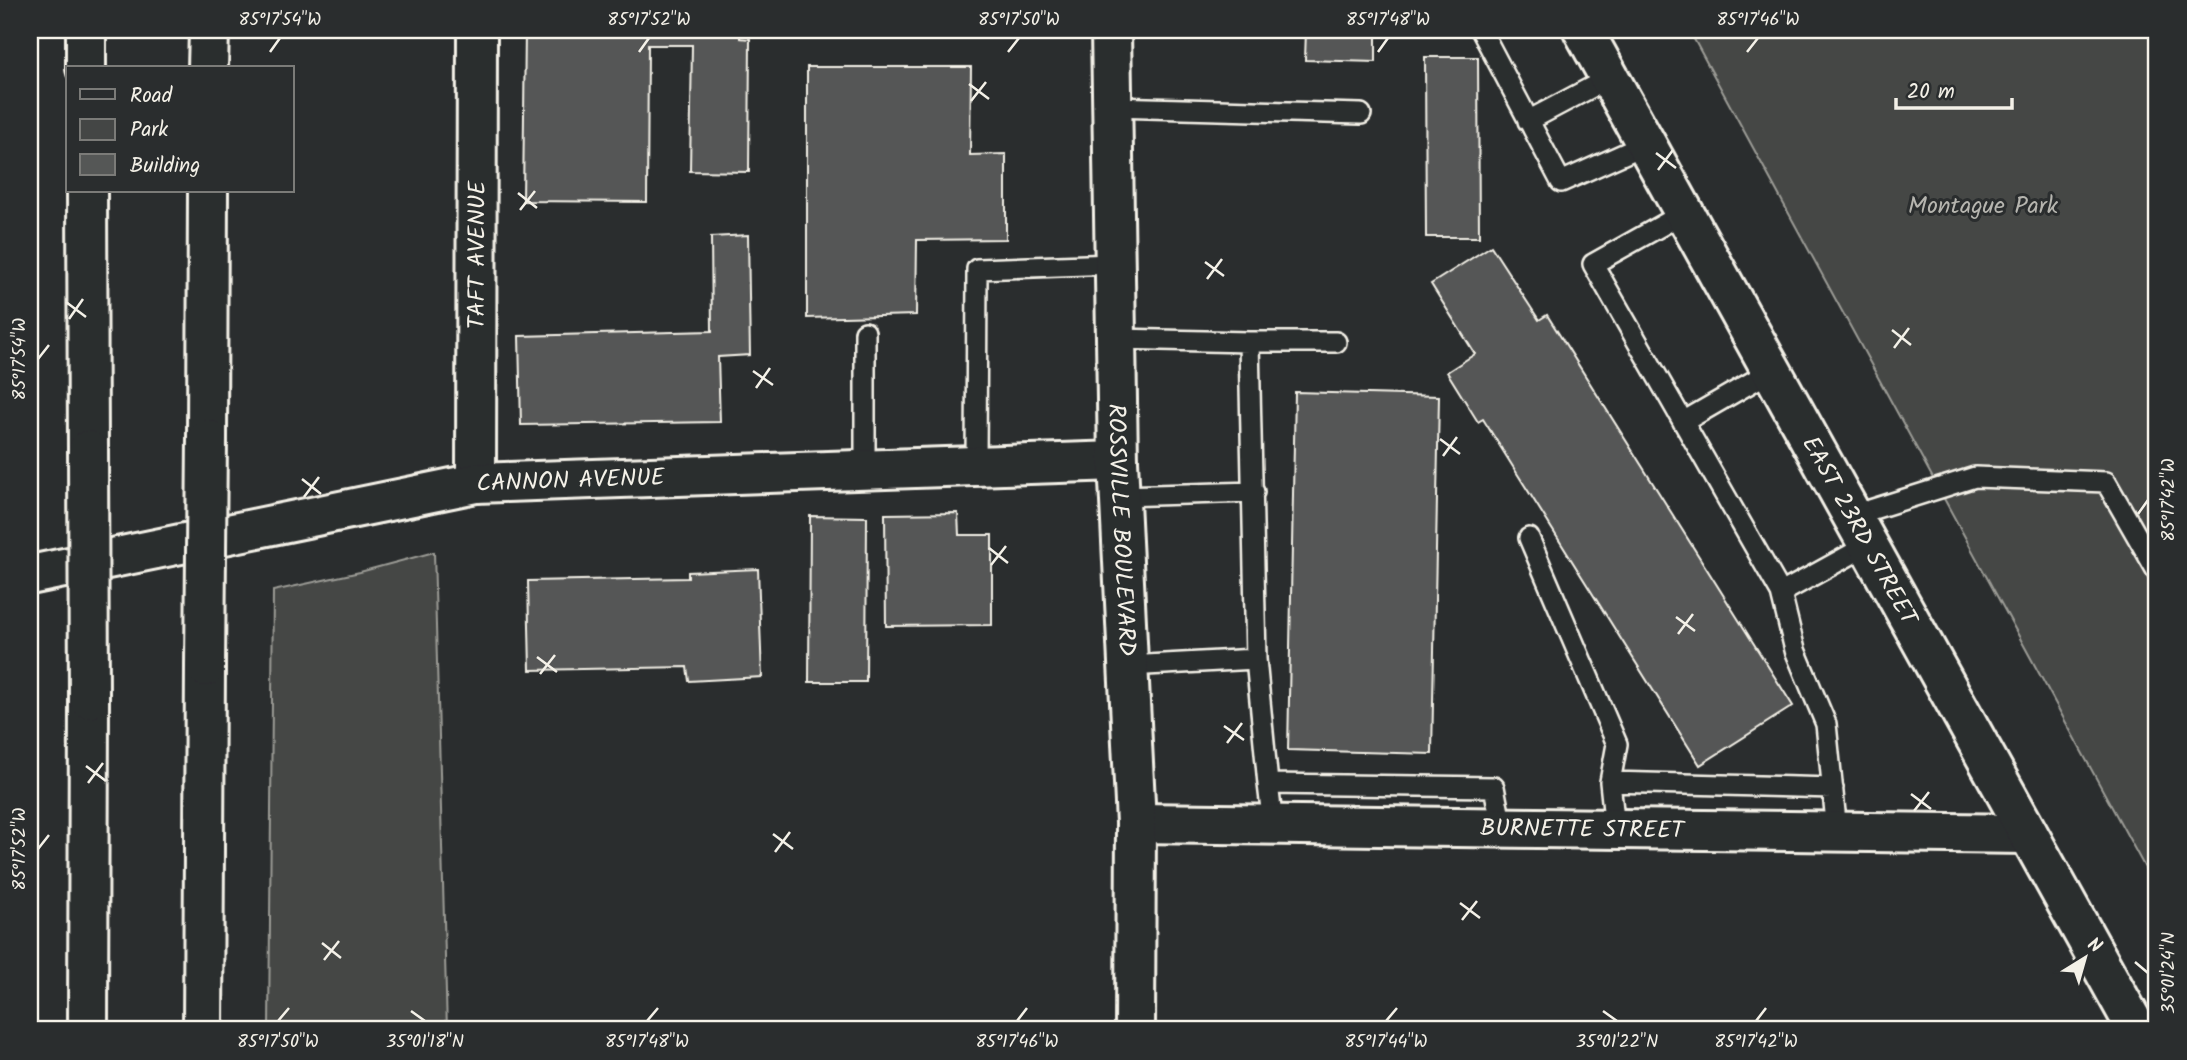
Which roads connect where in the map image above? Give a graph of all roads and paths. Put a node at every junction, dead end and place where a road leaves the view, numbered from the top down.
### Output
1 (86, 30) edge
2 (209, 30) edge
3 (477, 30) edge
4 (1111, 30) edge
5 (1481, 30) edge
6 (1583, 30) edge
7 (86, 66) edge
8 (208, 66) edge
9 (1609, 78) junction
10 (1112, 107) junction
11 (1362, 114) dead end
12 (1528, 121) junction
13 (1646, 144) junction
14 (87, 192) edge
15 (208, 192) edge
16 (1684, 213) junction
17 (1114, 264) junction
18 (865, 332) dead end
19 (1116, 339) junction
20 (1249, 342) junction
21 (1336, 342) dead end
22 (1771, 370) junction
23 (1683, 422) junction
24 (976, 466) junction
25 (865, 470) junction
26 (1119, 479) junction
27 (476, 482) junction
28 (1254, 492) junction
29 (1859, 531) junction
30 (1529, 538) dead end
31 (2157, 571) edge
32 (30, 575) edge
33 (1781, 593) junction
34 (1256, 659) junction
35 (1128, 666) junction
36 (1609, 782) junction
37 (1268, 784) junction
38 (1833, 788) junction
39 (1136, 823) junction
40 (1273, 825) junction
41 (1502, 828) junction
42 (1615, 829) junction
43 (1837, 832) junction
44 (2028, 834) junction
45 (88, 1030) edge
46 (203, 1030) edge
47 (1135, 1030) edge
48 (2137, 1030) edge

1 - 7 main road
2 - 8 main road
3 - 27 main road, TAFT AVENUE
4 - 10 main road, ROSSVILLE BOULEVARD
5 - 12 lane
6 - 9 main road, EAST 23RD STREET
9 - 12 lane
9 - 13 main road, EAST 23RD STREET
10 - 11 lane
10 - 17 main road, ROSSVILLE BOULEVARD
12 - 13 lane
13 - 16 main road, EAST 23RD STREET
14 - 45 main road, bridge
15 - 46 main road, bridge
16 - 22 main road, EAST 23RD STREET
16 - 23 lane
17 - 19 main road, ROSSVILLE BOULEVARD
17 - 24 lane
18 - 25 lane
19 - 20 lane
19 - 26 main road, ROSSVILLE BOULEVARD
20 - 21 lane
20 - 28 lane
22 - 23 lane
22 - 29 main road, EAST 23RD STREET
23 - 33 lane
24 - 25 main road, CANNON AVENUE
24 - 26 main road, CANNON AVENUE
25 - 27 main road, CANNON AVENUE
26 - 28 lane
26 - 35 main road, ROSSVILLE BOULEVARD
27 - 32 main road, CANNON AVENUE
28 - 34 lane
29 - 31 lane
29 - 33 lane
29 - 44 main road, EAST 23RD STREET
30 - 36 lane
33 - 38 lane
34 - 35 lane
34 - 37 lane
35 - 39 main road, ROSSVILLE BOULEVARD
36 - 38 lane
36 - 42 lane
37 - 40 lane
37 - 41 lane
38 - 43 lane
39 - 40 main road, BURNETTE STREET
39 - 47 main road, ROSSVILLE BOULEVARD
40 - 41 main road, BURNETTE STREET
41 - 42 main road, BURNETTE STREET
42 - 43 main road, BURNETTE STREET
43 - 44 main road, BURNETTE STREET
44 - 48 main road, EAST 23RD STREET

